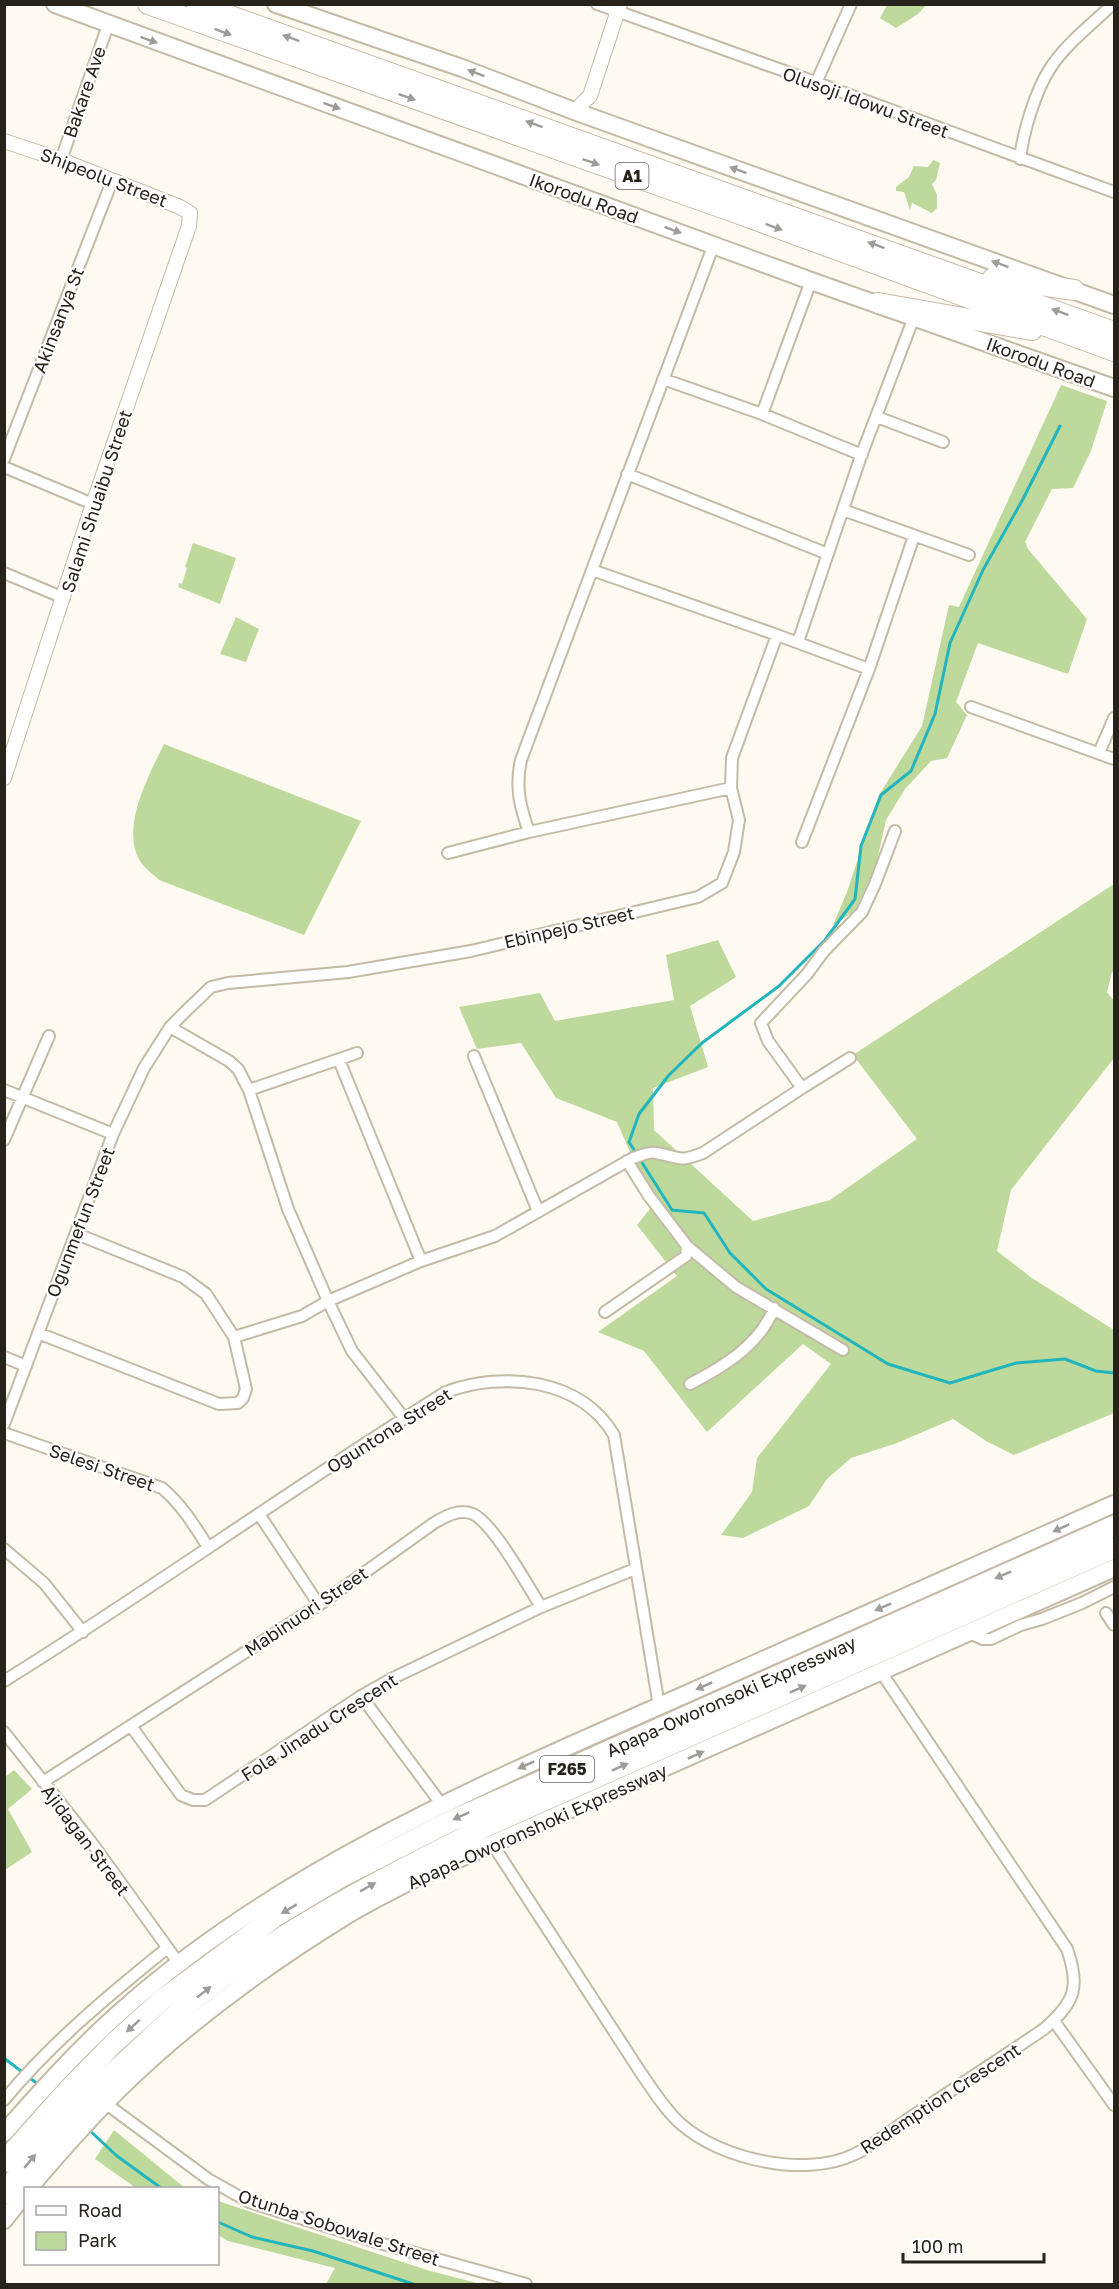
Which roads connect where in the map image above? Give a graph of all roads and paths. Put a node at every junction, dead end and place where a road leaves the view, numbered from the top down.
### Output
1 (55, 4) edge
2 (148, 4) edge
3 (197, 4) edge
4 (276, 4) edge
5 (597, 4) edge
6 (851, 4) edge
7 (1113, 5) edge
8 (619, 8) edge
9 (108, 25) junction
10 (816, 83) junction
11 (590, 96) junction
12 (574, 111) junction
13 (597, 119) junction
14 (4, 141) edge
15 (61, 159) junction
16 (1020, 159) junction
17 (112, 181) junction
18 (1114, 192) edge
19 (189, 226) joint
20 (714, 244) junction
21 (952, 272) junction
22 (811, 280) junction
23 (1074, 290) junction
24 (878, 303) junction
25 (1114, 305) edge
26 (914, 316) junction
27 (1114, 332) edge
28 (1084, 340) junction
29 (1114, 351) edge
30 (663, 379) junction
31 (1114, 388) edge
32 (762, 414) junction
33 (876, 417) junction
34 (943, 442) dead end
35 (862, 455) junction
36 (4, 459) edge
37 (4, 467) edge
38 (627, 474) junction
39 (93, 504) junction
40 (843, 510) junction
41 (914, 536) junction
42 (828, 554) junction
43 (969, 555) dead end
44 (592, 570) junction
45 (4, 573) edge
46 (64, 598) junction
47 (777, 634) junction
48 (798, 642) junction
49 (869, 669) junction
50 (971, 707) dead end
51 (1114, 718) edge
52 (1099, 753) junction
53 (1114, 759) edge
54 (4, 778) edge
55 (731, 788) junction
56 (895, 831) dead end
57 (529, 832) junction
58 (802, 842) dead end
59 (448, 854) dead end
60 (170, 1027) junction
61 (49, 1036) dead end
62 (357, 1053) dead end
63 (474, 1056) dead end
64 (850, 1058) dead end
65 (339, 1060) junction
66 (802, 1088) junction
67 (4, 1090) edge
68 (249, 1090) junction
69 (21, 1097) junction
70 (113, 1134) junction
71 (4, 1140) edge
72 (630, 1160) junction
73 (537, 1211) junction
74 (76, 1234) junction
75 (687, 1246) junction
76 (421, 1262) junction
77 (328, 1301) junction
78 (774, 1308) junction
79 (605, 1312) dead end
80 (38, 1333) junction
81 (234, 1337) junction
82 (843, 1350) dead end
83 (4, 1357) edge
84 (26, 1366) junction
85 (690, 1384) dead end
86 (404, 1418) junction
87 (4, 1424) edge
88 (4, 1433) edge
89 (1114, 1504) edge
90 (259, 1514) junction
91 (1114, 1526) edge
92 (208, 1547) junction
93 (1114, 1548) edge
94 (4, 1549) edge
95 (1114, 1568) edge
96 (635, 1569) junction
97 (1114, 1587) edge
98 (319, 1605) junction
99 (541, 1606) junction
100 (1106, 1612) dead end
101 (1114, 1625) edge
102 (83, 1632) junction
103 (969, 1633) junction
104 (881, 1672) junction
105 (4, 1681) edge
106 (361, 1696) junction
107 (658, 1706) junction
108 (131, 1726) junction
109 (4, 1732) edge
110 (43, 1782) junction
111 (442, 1805) junction
112 (493, 1845) junction
113 (166, 1949) junction
114 (180, 1965) junction
115 (1054, 2021) junction
116 (61, 2084) junction
117 (4, 2100) edge
118 (105, 2103) junction
119 (1114, 2105) edge
120 (88, 2109) junction
121 (50, 2123) junction
122 (4, 2133) edge
123 (4, 2162) edge
124 (29, 2187) edge
125 (4, 2194) edge
126 (24, 2195) edge
127 (4, 2220) edge
128 (526, 2284) edge

1 - 9 main road, Ikorodu Road
2 -> 28 highway, Ikorodu Road / A1
21 -> 3 highway, A1
12 -> 4 main road
5 - 8 street, Olusoji Idowu Street
6 - 10 street
7 - 16 street
8 - 10 street, Olusoji Idowu Street
8 - 11 street
9 - 15 street, Bakare Ave
9 -> 20 main road, Ikorodu Road
10 - 16 street, Olusoji Idowu Street
11 - 12 street
11 - 13 street
12 - 13 main road
23 -> 13 main road
14 - 15 street, Shipeolu Street
15 - 17 street, Shipeolu Street
16 - 18 street, Olusoji Idowu Street
17 - 19 street, Shipeolu Street
17 - 36 street, Akinsanya St
19 - 39 street, Salami Shuaibu Street
20 - 22 main road, Ikorodu Road
20 - 30 street
21 - 23 highway
27 -> 21 highway, A1
22 - 24 main road, Ikorodu Road
22 - 32 street
23 - 25 main road
24 - 26 main road, Ikorodu Road
24 - 28 highway
26 - 31 main road, Ikorodu Road
26 - 33 street
28 - 29 highway, Ikorodu Road / A1
30 - 32 street
30 - 38 street
32 - 35 street
33 - 34 street
33 - 35 street
35 - 40 street
37 - 39 street
38 - 42 street
38 - 44 street
39 - 46 street, Salami Shuaibu Street
40 - 41 street
40 - 42 street
41 - 43 street
41 - 49 street
42 - 48 street
44 - 47 street
44 - 57 street
45 - 46 street
46 - 54 street, Salami Shuaibu Street
47 - 48 street
47 - 55 street, Ebinpejo Street
48 - 49 street
49 - 58 street
50 - 52 street
51 - 52 street
52 - 53 street
55 - 57 street
55 - 60 street, Ebinpejo Street
56 - 66 street
57 - 59 street
60 - 68 street
60 - 70 street, Ogunmefun Street
61 - 69 street
62 - 65 street
63 - 73 street
64 - 66 street
65 - 68 street
65 - 76 street
66 - 72 street
67 - 69 street
68 - 77 street
69 - 70 street
69 - 71 street
70 - 74 street, Ogunmefun Street
72 - 73 street
72 - 75 street
73 - 76 street
74 - 80 street, Ogunmefun Street
74 - 81 street
75 - 78 street
75 - 79 street
76 - 77 street
77 - 81 street
77 - 86 street
78 - 82 street
78 - 85 street
80 - 81 street
80 - 84 street, Ogunmefun Street
83 - 84 street
84 - 87 street, Ogunmefun Street
86 - 90 street, Oguntona Street
86 - 96 street, Oguntona Street
88 - 92 street, Selesi Street
89 -> 107 main road, Apapa-Oworonsoki Expressway
90 - 92 street, Oguntona Street
90 - 98 street
91 -> 116 highway, Apapa-Oworonsoki Expressway / F265
92 - 102 street, Oguntona Street
120 -> 93 highway, Apapa-Oworonsoki Expressway / F265
94 - 102 street
95 - 103 main road, Apapa-Oworonshoki Expressway
96 - 99 street, Fola Jinadu Crescent
96 - 107 street, Oguntona Street
97 - 103 street
98 - 99 street, Mabinuori Street
98 - 108 street, Mabinuori Street
99 - 106 street, Fola Jinadu Crescent
100 - 101 street
102 - 105 street, Oguntona Street
103 - 104 main road, Apapa-Oworonshoki Expressway
112 -> 104 main road, Apapa-Oworonshoki Expressway
104 - 115 street, Redemption Crescent
106 - 108 street, Fola Jinadu Crescent
106 - 111 street
107 -> 111 main road, Apapa-Oworonsoki Expressway
108 - 110 street, Mabinuori Street
109 - 110 street, Ajidagan Street
110 - 113 street, Ajidagan Street
111 - 114 main road, Apapa-Oworonsoki Expressway
112 - 115 street, Redemption Crescent
112 - 118 main road, Apapa-Oworonshoki Expressway
113 - 114 street, Ajidagan Street
113 - 117 street
114 - 116 main road, Apapa-Oworonsoki Expressway
115 - 119 street
116 - 121 highway, Apapa-Oworonsoki Expressway / F265
118 - 120 main road, Apapa-Oworonshoki Expressway
118 - 128 street, Otunba Sobowale Street
120 - 121 highway, Apapa-Oworonsoki Expressway / F265
121 - 122 main road
121 - 123 highway, F265
121 - 124 main road
125 -> 121 highway, F265
126 - 127 main road

